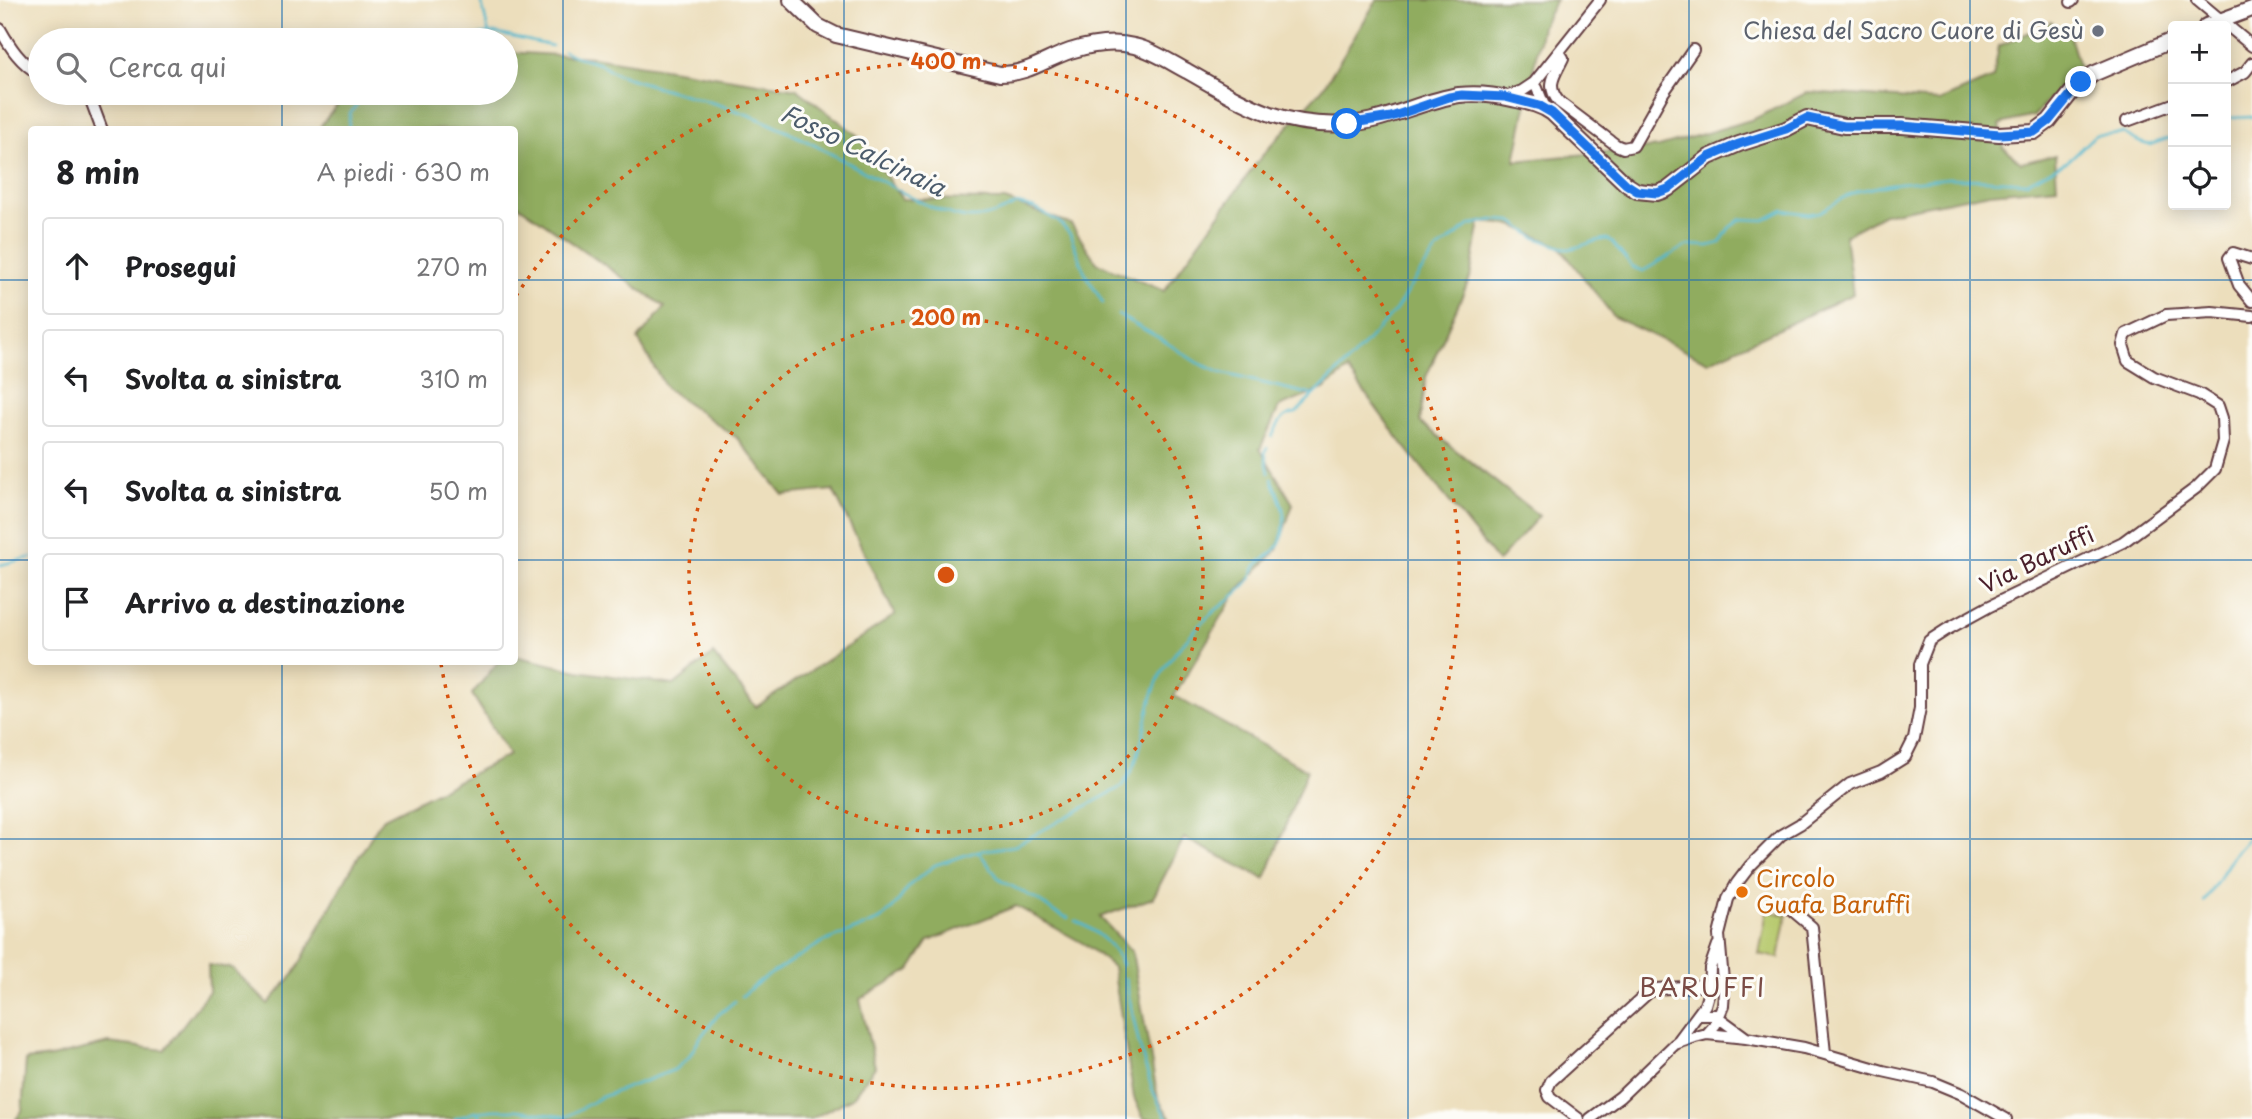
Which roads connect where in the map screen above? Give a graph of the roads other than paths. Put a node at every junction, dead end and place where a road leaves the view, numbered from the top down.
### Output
1 (791, 0) edge
2 (1600, 0) edge
3 (2197, 0) edge
4 (2252, 9) edge
5 (2221, 20) junction
6 (0, 29) edge
7 (2168, 42) edge
8 (2252, 46) edge
9 (1693, 50) dead end
10 (1559, 52) junction
11 (2252, 63) edge
12 (28, 66) edge
13 (2231, 79) edge
14 (1536, 83) junction
15 (1505, 97) junction
16 (1529, 103) junction
17 (93, 105) edge
18 (2168, 106) edge
19 (1545, 108) junction
20 (2127, 121) dead end
21 (101, 126) edge
22 (1591, 127) junction
23 (1582, 140) junction
24 (2252, 259) edge
25 (2252, 301) edge
26 (2252, 316) edge
27 (1787, 906) dead end
28 (1719, 942) junction
29 (1724, 985) junction
30 (1710, 986) junction
31 (1700, 1015) junction
32 (1719, 1017) junction
33 (1707, 1034) junction
34 (1746, 1038) junction
35 (1675, 1044) junction
36 (1825, 1053) junction
37 (1579, 1119) edge
38 (1590, 1119) edge
39 (2006, 1119) edge

1 - 15 main road
2 - 10 street
3 - 5 street
4 - 5 main road
5 - 8 street
6 - 12 street
7 - 23 main road
9 - 22 street
10 - 14 street
10 - 22 street
11 - 13 street
14 - 15 street
14 - 16 street
14 - 19 street
15 - 16 main road
16 - 19 main road
17 - 21 street
18 - 20 street
19 - 23 main road
22 - 23 street
24 - 25 street
26 - 28 street, Via Baruffi
27 - 36 street
28 - 29 street, Via Baruffi
28 - 30 street, Via Baruffi
29 - 30 street
29 - 32 street, Via Baruffi
30 - 31 street, Via Baruffi
30 - 37 street
31 - 32 street
31 - 33 street
31 - 35 street, Via Baruffi
32 - 33 street, Via Baruffi
32 - 34 street
33 - 34 street
33 - 35 street
34 - 36 street
35 - 38 street, Via Baruffi
36 - 39 street

